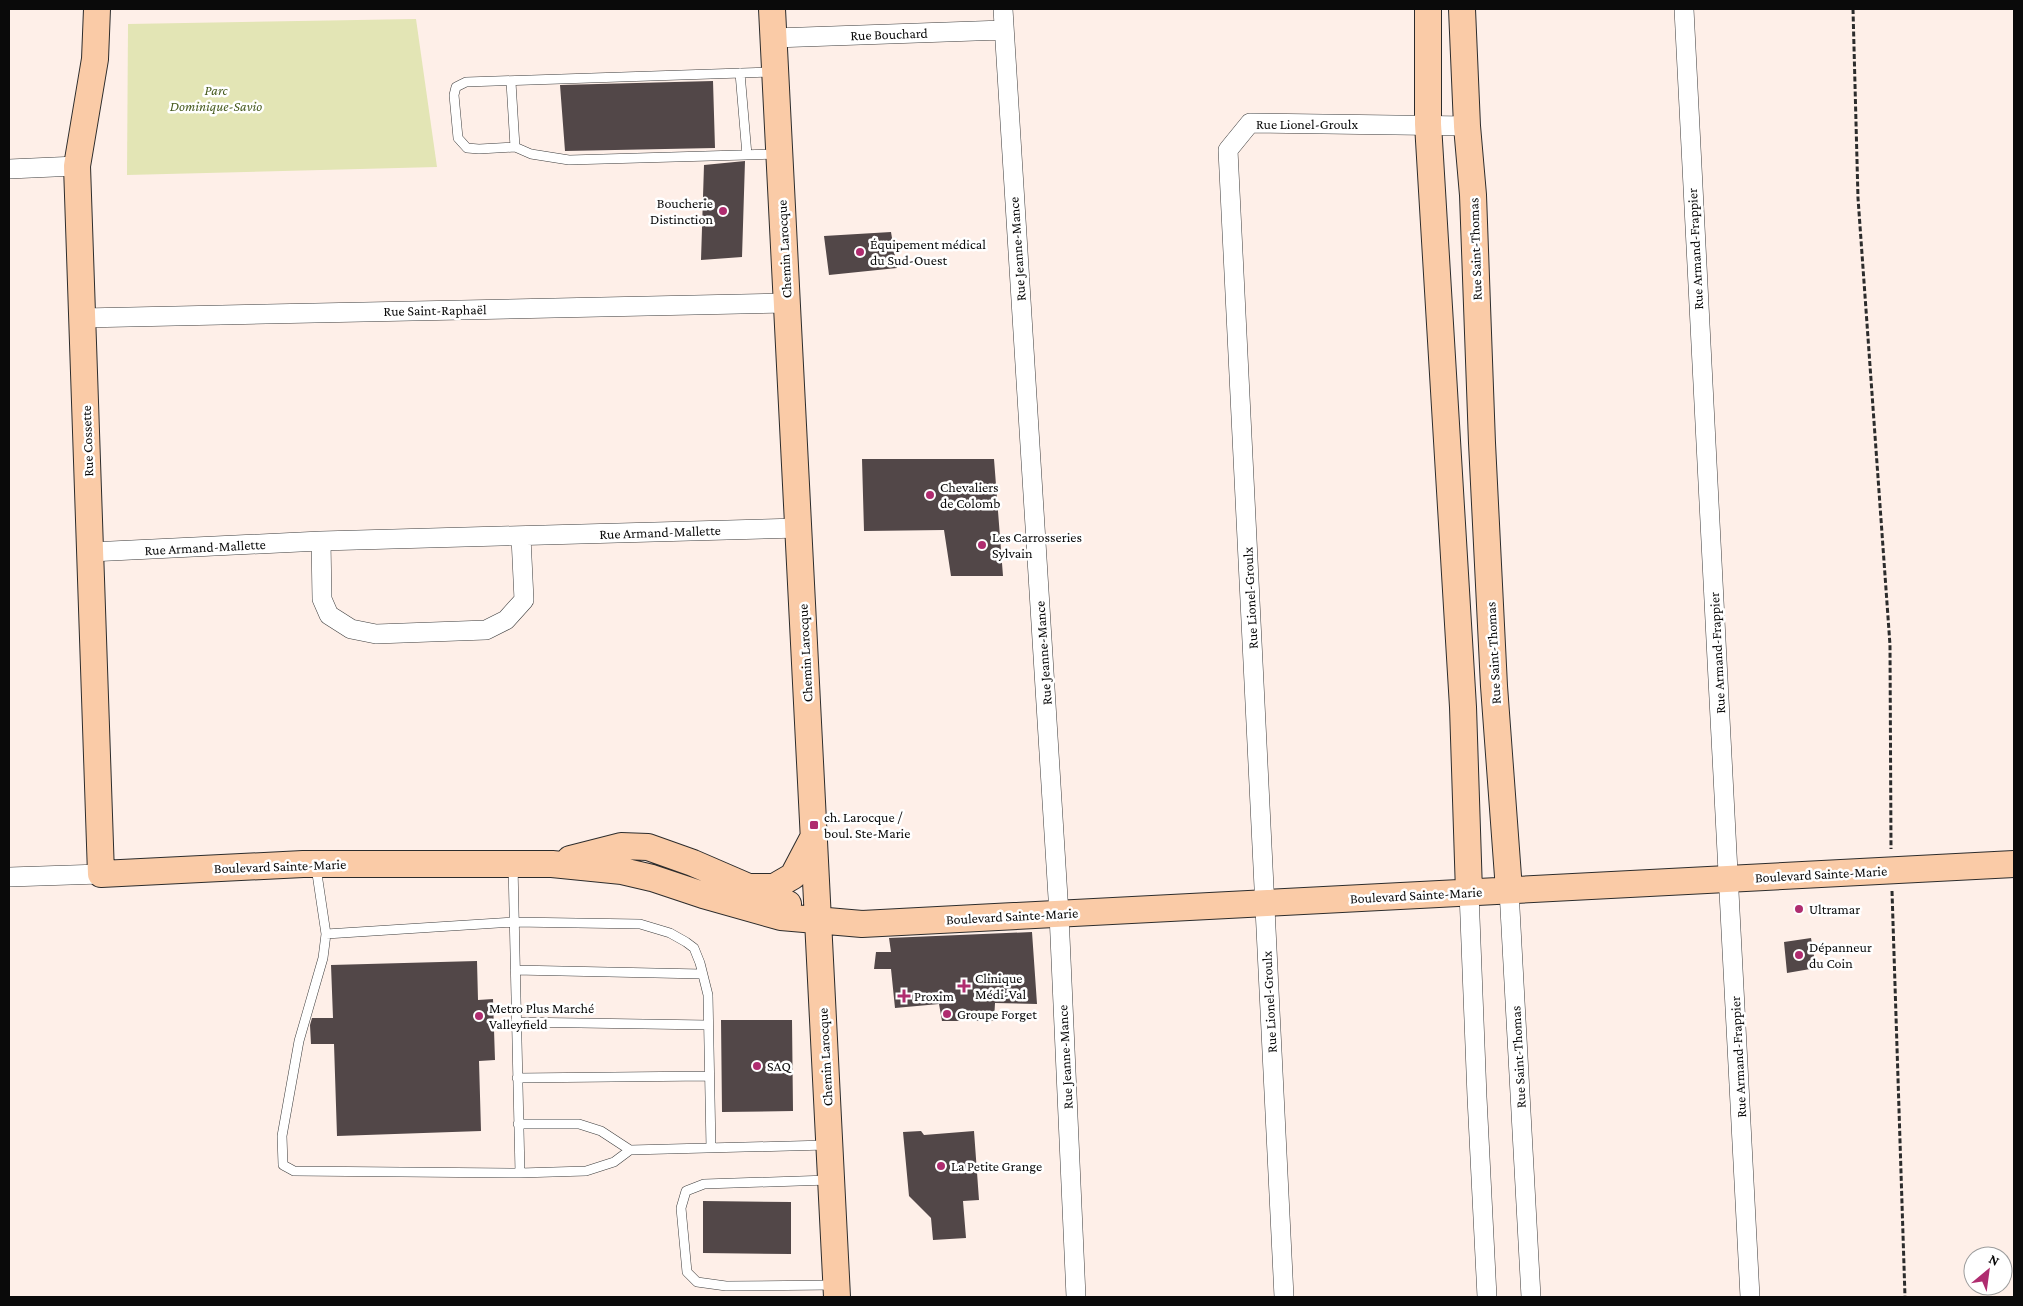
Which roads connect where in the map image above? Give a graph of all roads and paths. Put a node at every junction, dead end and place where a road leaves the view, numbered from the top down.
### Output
1 (97, 9) edge
2 (772, 9) edge
3 (1004, 9) edge
4 (1428, 9) edge
5 (1462, 9) edge
6 (1684, 9) edge
7 (1853, 9) edge
8 (1004, 30) junction
9 (774, 38) junction
10 (776, 72) junction
11 (740, 73) junction
12 (511, 82) junction
13 (1428, 124) junction
14 (1467, 126) junction
15 (515, 147) junction
16 (780, 154) junction
17 (747, 155) junction
18 (77, 166) junction
19 (9, 170) edge
20 (787, 302) junction
21 (82, 318) junction
22 (799, 528) junction
23 (521, 536) junction
24 (321, 541) junction
25 (90, 552) junction
26 (814, 835) junction
27 (513, 862) junction
28 (316, 864) junction
29 (552, 864) junction
30 (2014, 864) edge
31 (1891, 871) junction
32 (101, 874) junction
33 (9, 877) edge
34 (1729, 879) junction
35 (746, 887) junction
36 (1509, 890) junction
37 (1469, 892) junction
38 (1264, 903) junction
39 (1059, 914) junction
40 (818, 921) junction
41 (514, 922) junction
42 (326, 934) junction
43 (515, 970) junction
44 (702, 974) junction
45 (516, 1022) junction
46 (708, 1025) junction
47 (709, 1076) junction
48 (517, 1078) junction
49 (518, 1124) junction
50 (830, 1145) junction
51 (711, 1148) junction
52 (630, 1150) junction
53 (520, 1173) junction
54 (832, 1180) junction
55 (837, 1291) edge
56 (1076, 1297) edge
57 (1284, 1297) edge
58 (1487, 1297) edge
59 (1531, 1297) edge
60 (1750, 1297) edge
61 (1905, 1297) edge

1 - 18 street, Rue Cossette
2 - 9 street, Chemin Larocque
3 - 8 street, Rue Jeanne-Mance
4 - 13 street
5 - 14 street, Rue Saint-Thomas
6 - 34 street, Rue Armand-Frappier
7 - 31 path
8 - 9 street, Rue Bouchard
8 - 39 street, Rue Jeanne-Mance
9 - 10 street, Chemin Larocque
10 - 11 lane
10 - 16 street, Chemin Larocque
11 - 12 lane
11 - 17 lane
12 - 15 lane
12 - 15 lane
13 - 14 street, Rue Lionel-Groulx
13 - 37 street
13 - 38 street, Rue Lionel-Groulx
14 - 36 street, Rue Saint-Thomas
15 - 17 lane
16 - 17 lane
16 - 20 street, Chemin Larocque
18 - 19 street
18 - 21 street, Rue Cossette
20 - 21 street, Rue Saint-Raphaël
20 - 22 street, Chemin Larocque
21 - 25 street, Rue Cossette
22 - 23 street, Rue Armand-Mallette
22 - 26 street, Chemin Larocque
23 - 24 street, Rue Armand-Mallette
23 - 24 street
24 - 25 street, Rue Armand-Mallette
25 - 32 street, Rue Cossette
26 - 35 street
26 - 40 street, Chemin Larocque
27 - 28 street, Boulevard Sainte-Marie
27 - 29 street, Boulevard Sainte-Marie
27 - 41 lane
28 - 32 street, Boulevard Sainte-Marie
28 - 42 lane
29 - 35 street, Boulevard Sainte-Marie
29 - 40 street, Boulevard Sainte-Marie
30 - 31 street, Boulevard Sainte-Marie
31 - 34 street, Boulevard Sainte-Marie
31 - 61 path
32 - 33 street, Boulevard Sainte-Marie
34 - 36 street, Boulevard Sainte-Marie
34 - 60 street, Rue Armand-Frappier
35 - 40 street, Boulevard Sainte-Marie
36 - 37 street, Boulevard Sainte-Marie
36 - 59 street, Rue Saint-Thomas
37 - 38 street, Boulevard Sainte-Marie
37 - 58 street
38 - 39 street, Boulevard Sainte-Marie
38 - 57 street, Rue Lionel-Groulx
39 - 40 street, Boulevard Sainte-Marie
39 - 56 street, Rue Jeanne-Mance
40 - 50 street, Chemin Larocque
41 - 42 lane
41 - 43 lane
41 - 44 lane
42 - 53 lane
43 - 44 lane
43 - 45 lane
44 - 46 lane
45 - 46 lane
45 - 48 lane
46 - 47 lane
47 - 48 lane
47 - 51 lane
48 - 49 lane
49 - 52 lane
49 - 53 lane
50 - 51 lane
50 - 54 street, Chemin Larocque
51 - 52 lane
52 - 53 lane
54 - 55 street, Chemin Larocque
54 - 55 lane

